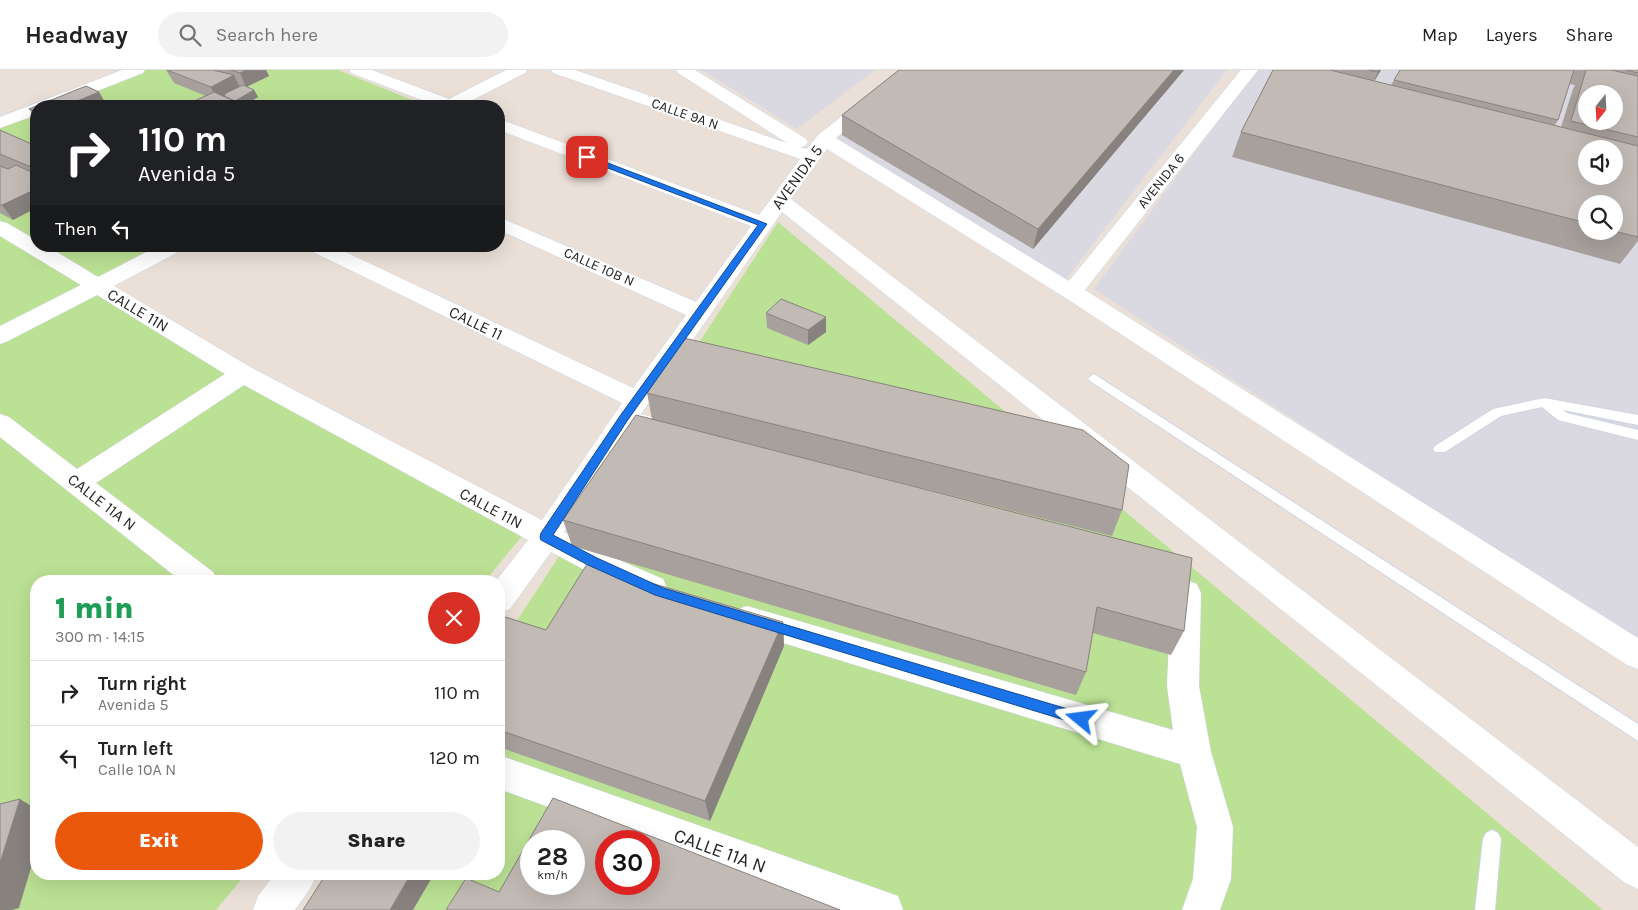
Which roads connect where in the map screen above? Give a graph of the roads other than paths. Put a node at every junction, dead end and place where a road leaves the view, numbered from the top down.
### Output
1 (137, 70) edge
2 (357, 70) edge
3 (518, 70) edge
4 (559, 70) edge
5 (684, 70) edge
6 (911, 70) edge
7 (1250, 70) edge
8 (60, 100) edge
9 (434, 100) edge
10 (461, 100) edge
11 (30, 111) edge
12 (0, 123) edge
13 (505, 126) edge
14 (817, 149) junction
15 (780, 200) junction
16 (763, 224) junction
17 (505, 226) edge
18 (0, 227) edge
19 (30, 245) edge
20 (42, 252) edge
21 (163, 252) edge
22 (328, 252) edge
23 (98, 286) junction
24 (1072, 292) junction
25 (700, 312) junction
26 (0, 336) edge
27 (243, 374) junction
28 (1094, 378) dead end
29 (1544, 402) junction
30 (630, 409) junction
31 (1638, 420) edge
32 (0, 424) edge
33 (1638, 435) edge
34 (691, 437) edge
35 (1440, 449) dead end
36 (77, 482) junction
37 (546, 537) junction
38 (1174, 573) edge
39 (194, 575) edge
40 (505, 592) edge
41 (678, 598) edge
42 (716, 609) edge
43 (1638, 655) edge
44 (1638, 733) edge
45 (1194, 752) junction
46 (505, 774) edge
47 (1492, 839) dead end
48 (1638, 870) edge
49 (294, 880) edge
50 (272, 910) edge
51 (884, 910) edge
52 (1201, 910) edge
53 (1484, 910) edge

1 - 8 street
2 - 9 street
3 - 10 street
4 - 14 street, CALLE 9A N
5 - 14 street
6 - 14 street, AVENIDA 5
7 - 24 street, AVENIDA 6
11 - 12 street
13 - 16 street
14 - 15 street, AVENIDA 5
14 - 24 street
15 - 16 street, AVENIDA 5
15 - 48 street
16 - 25 street, AVENIDA 5
17 - 25 street, CALLE 10B N
18 - 19 street, CALLE 11N
20 - 23 street, CALLE 11N
21 - 23 street
22 - 30 street, CALLE 11
23 - 26 street
23 - 27 street, CALLE 11N
24 - 43 street
25 - 30 street, AVENIDA 5
27 - 36 street
27 - 37 street, CALLE 11N
28 - 44 lane
29 - 31 lane
29 - 33 lane
29 - 35 lane
30 - 34 street, CALLE 11
30 - 37 street, AVENIDA 5
32 - 36 street, CALLE 11A N
36 - 39 street, CALLE 11A N
37 - 40 street, AVENIDA 5
37 - 41 street, CALLE 11N
38 - 45 street
42 - 45 street
45 - 52 street
46 - 51 street, CALLE 11A N
47 - 53 lane
49 - 50 street

